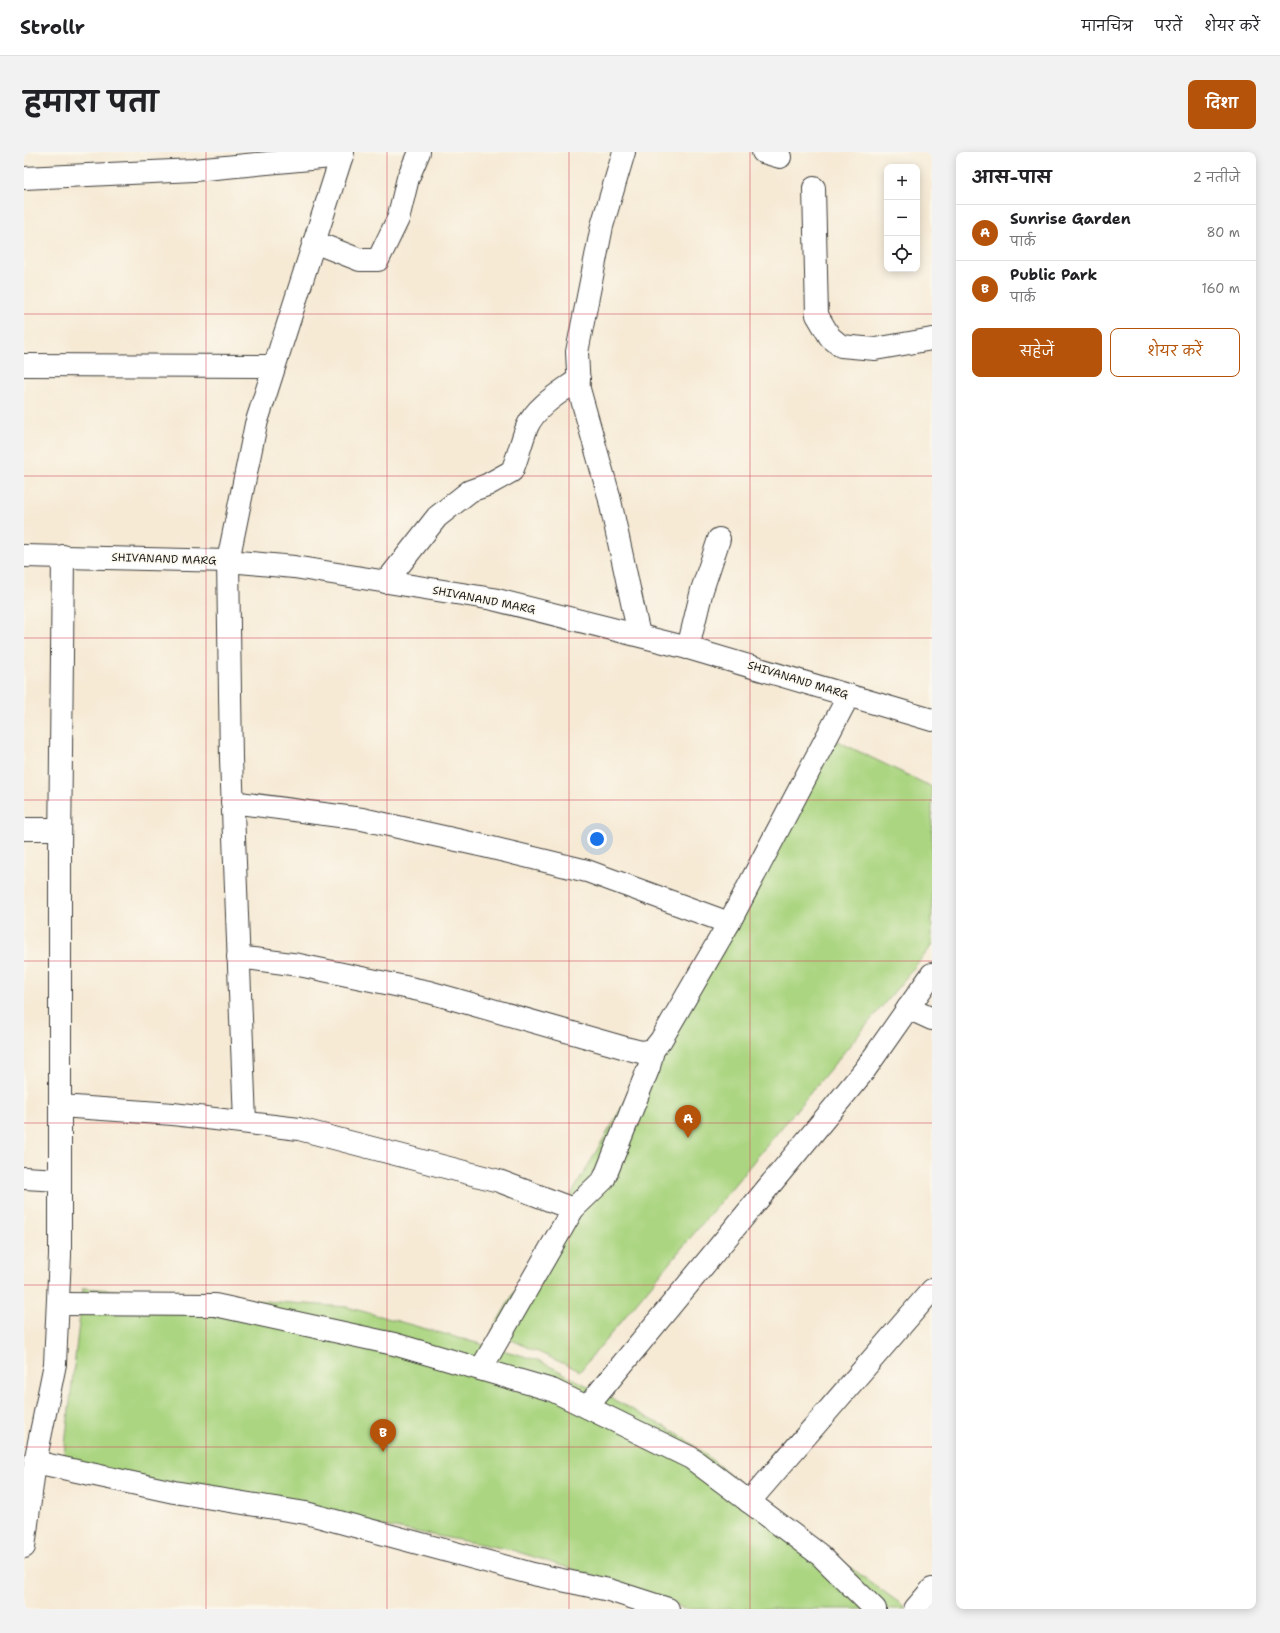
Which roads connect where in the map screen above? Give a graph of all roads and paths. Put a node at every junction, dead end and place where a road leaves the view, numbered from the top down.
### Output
1 (419, 152) edge
2 (624, 152) edge
3 (343, 154) edge
4 (24, 178) edge
5 (814, 188) dead end
6 (314, 242) junction
7 (932, 339) edge
8 (24, 365) edge
9 (274, 366) junction
10 (579, 379) junction
11 (719, 539) dead end
12 (24, 556) edge
13 (62, 556) junction
14 (228, 561) junction
15 (386, 582) junction
16 (638, 635) junction
17 (688, 648) junction
18 (849, 696) junction
19 (932, 720) edge
20 (232, 802) junction
21 (24, 829) edge
22 (60, 829) junction
23 (729, 923) junction
24 (238, 957) junction
25 (932, 974) edge
26 (908, 1008) junction
27 (932, 1020) edge
28 (653, 1050) junction
29 (60, 1106) junction
30 (245, 1122) junction
31 (24, 1178) edge
32 (60, 1180) junction
33 (573, 1210) junction
34 (932, 1290) edge
35 (58, 1304) junction
36 (481, 1369) junction
37 (587, 1407) junction
38 (33, 1423) edge
39 (35, 1462) junction
40 (749, 1502) junction
41 (24, 1547) edge
42 (932, 1589) edge
43 (668, 1609) edge
44 (875, 1609) edge
45 (915, 1609) edge

1 - 6 street
2 - 10 street
3 - 4 street
3 - 6 street
5 - 7 street
6 - 9 street
8 - 9 street
9 - 14 street
10 - 15 street
10 - 16 street
11 - 17 street
12 - 13 street, SHIVANAND MARG
13 - 14 street, SHIVANAND MARG
13 - 22 street
14 - 15 street, SHIVANAND MARG
14 - 20 street
15 - 16 street, SHIVANAND MARG
16 - 17 street, SHIVANAND MARG
17 - 18 street, SHIVANAND MARG
18 - 19 street, SHIVANAND MARG
18 - 23 street
20 - 23 street
20 - 24 street
21 - 22 street
22 - 29 street
23 - 28 street
24 - 28 street
24 - 30 street
25 - 26 street
26 - 27 street
26 - 37 street
28 - 33 street
29 - 30 street
29 - 32 street
30 - 33 street
31 - 32 street
32 - 35 street
33 - 36 street
34 - 40 street
35 - 36 street
35 - 38 street
36 - 37 street
37 - 40 street
38 - 39 street
39 - 41 street
39 - 43 street
40 - 44 street
42 - 45 street

